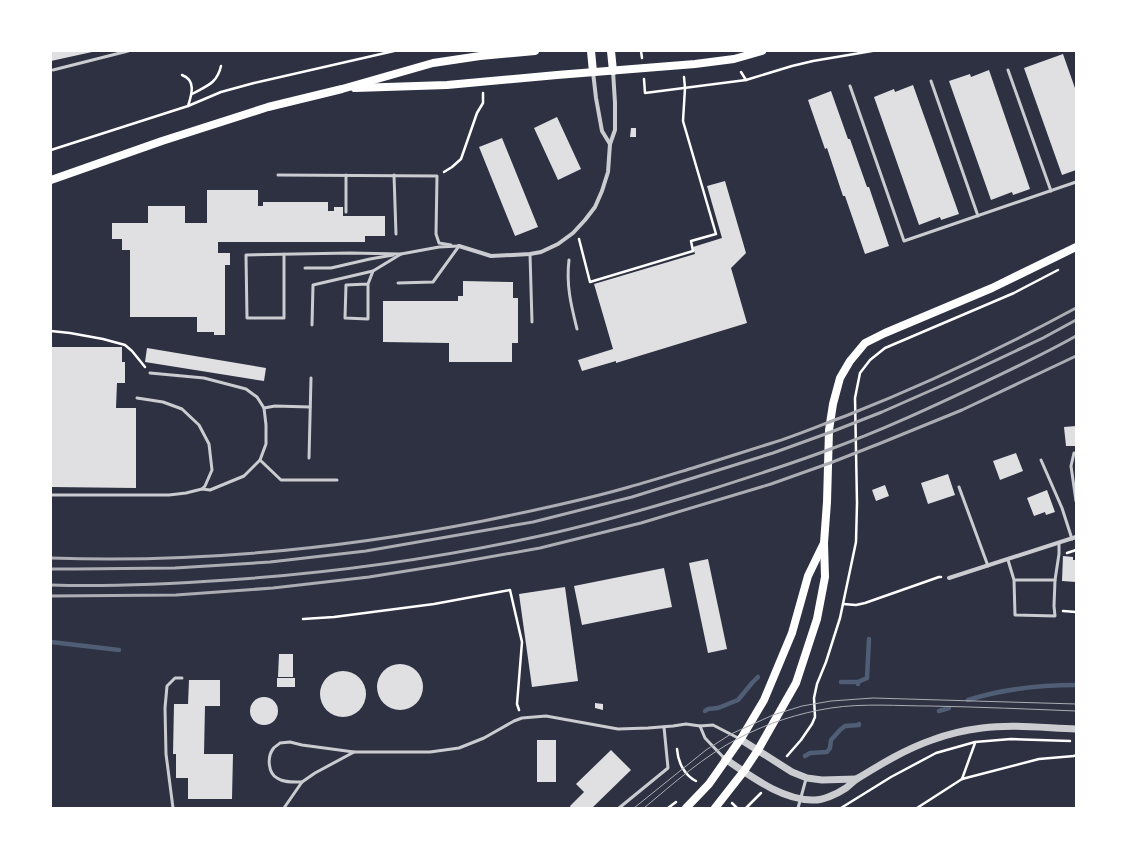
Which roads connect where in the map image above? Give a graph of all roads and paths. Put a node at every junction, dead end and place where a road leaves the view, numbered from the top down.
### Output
1 (128, 51) edge
2 (394, 51) edge
3 (535, 51) edge
4 (591, 51) edge
5 (611, 51) edge
6 (762, 51) edge
7 (872, 51) edge
8 (221, 66) dead end
9 (53, 70) dead end
10 (1008, 70) dead end
11 (613, 71) junction
12 (593, 72) junction
13 (741, 72) dead end
14 (182, 75) dead end
15 (684, 77) dead end
16 (746, 80) junction
17 (931, 81) dead end
18 (850, 86) dead end
19 (685, 88) junction
20 (342, 89) junction
21 (483, 93) dead end
22 (645, 93) dead end
23 (192, 94) junction
24 (188, 106) junction
25 (610, 144) junction
26 (51, 150) edge
27 (278, 175) dead end
28 (346, 175) junction
29 (394, 175) junction
30 (437, 176) junction
31 (51, 180) edge
32 (1076, 182) edge
33 (1051, 192) junction
34 (346, 212) dead end
35 (978, 216) junction
36 (573, 233) junction
37 (396, 234) dead end
38 (459, 246) junction
39 (1074, 248) edge
40 (284, 254) junction
41 (401, 254) junction
42 (530, 254) junction
43 (569, 260) dead end
44 (305, 268) dead end
45 (1062, 268) dead end
46 (373, 271) junction
47 (398, 283) dead end
48 (368, 284) junction
49 (532, 322) dead end
50 (312, 325) dead end
51 (577, 329) dead end
52 (51, 331) edge
53 (150, 373) joint
54 (311, 378) dead end
55 (137, 398) dead end
56 (310, 407) junction
57 (264, 408) junction
58 (1074, 453) dead end
59 (309, 458) dead end
60 (260, 460) junction
61 (1041, 460) dead end
62 (337, 480) dead end
63 (959, 487) dead end
64 (202, 489) junction
65 (51, 495) edge
66 (1076, 501) edge
67 (1074, 538) edge
68 (824, 543) junction
69 (1059, 543) junction
70 (1008, 560) junction
71 (988, 566) junction
72 (949, 578) joint
73 (1014, 580) junction
74 (1055, 580) junction
75 (842, 604) junction
76 (1055, 610) junction
77 (1076, 612) edge
78 (303, 619) dead end
79 (182, 678) dead end
80 (522, 718) junction
81 (700, 726) junction
82 (664, 727) junction
83 (1076, 729) edge
84 (740, 739) junction
85 (1076, 741) edge
86 (975, 742) junction
87 (677, 749) dead end
88 (758, 750) junction
89 (354, 752) junction
90 (788, 754) dead end
91 (1076, 755) edge
92 (725, 760) junction
93 (744, 771) junction
94 (807, 778) junction
95 (856, 779) junction
96 (962, 779) junction
97 (694, 780) dead end
98 (302, 782) junction
99 (801, 799) junction
100 (173, 808) edge
101 (284, 808) edge
102 (619, 808) edge
103 (686, 808) edge
104 (716, 808) edge
105 (798, 808) edge
106 (841, 808) edge
107 (917, 808) edge

1 - 9 lane
2 - 24 path
3 - 20 main road
4 - 12 main road
5 - 11 main road
6 - 11 main road
7 - 16 path
8 - 23 path
10 - 33 lane
11 - 12 main road
11 - 25 street
12 - 20 main road
12 - 25 street
13 - 16 path
14 - 23 path
15 - 19 path
16 - 19 path
17 - 35 lane
18 - 35 lane
19 - 22 path
19 - 36 path
20 - 31 main road
21 - 30 path
23 - 24 path
24 - 26 path
25 - 36 street
27 - 28 lane
28 - 29 lane
28 - 34 lane
29 - 30 lane
29 - 37 lane
30 - 38 lane
32 - 33 lane
33 - 35 lane
36 - 42 street
38 - 41 lane
38 - 42 street
38 - 47 lane
39 - 68 main road
40 - 40 lane
40 - 41 lane
41 - 44 lane
41 - 46 lane
42 - 49 lane
43 - 51 lane
45 - 75 path
46 - 48 lane
46 - 50 lane
48 - 48 lane
52 - 53 path
53 - 57 lane
54 - 56 lane
55 - 64 lane
56 - 57 lane
56 - 59 lane
57 - 60 lane
58 - 66 lane
60 - 62 lane
60 - 64 lane
61 - 67 lane
63 - 71 lane
64 - 65 lane
67 - 69 street
68 - 84 main road
68 - 88 main road
69 - 70 street
69 - 74 lane
70 - 71 street
70 - 73 lane
71 - 72 street
72 - 75 path
73 - 74 lane
73 - 76 lane
74 - 76 lane
75 - 90 path
76 - 77 path
78 - 80 path
79 - 100 lane
80 - 82 lane
80 - 89 lane
81 - 82 lane
81 - 84 lane
81 - 92 lane
82 - 102 lane
83 - 95 street
84 - 88 street
84 - 92 main road
85 - 86 path
86 - 96 path
86 - 106 path
87 - 97 path
88 - 93 main road
88 - 94 street
89 - 98 lane
89 - 98 lane
91 - 96 path
92 - 93 street
92 - 103 main road
93 - 99 street
93 - 104 main road
94 - 95 street
94 - 99 lane
95 - 99 street
96 - 107 path
98 - 101 lane
99 - 105 lane

